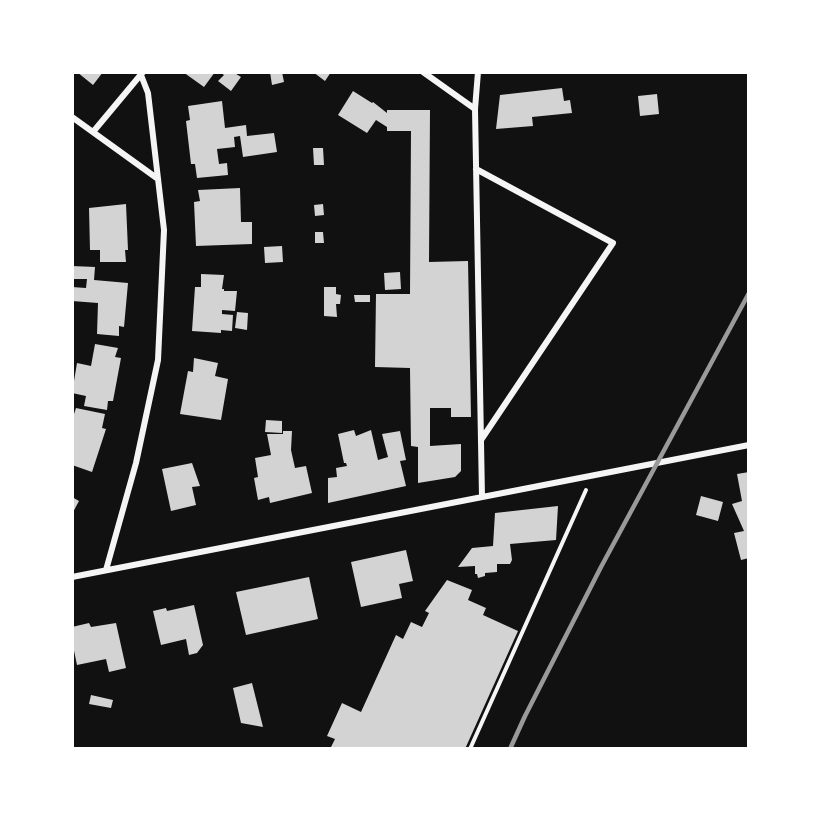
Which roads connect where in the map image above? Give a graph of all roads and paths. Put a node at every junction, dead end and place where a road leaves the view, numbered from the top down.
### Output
1 (423, 72) edge
2 (478, 72) edge
3 (142, 74) edge
4 (475, 109) junction
5 (72, 117) edge
6 (93, 132) junction
7 (476, 169) junction
8 (158, 179) junction
9 (481, 440) junction
10 (749, 445) edge
11 (593, 475) junction
12 (482, 497) junction
13 (106, 570) junction
14 (72, 577) edge
15 (470, 749) edge

1 - 4 street
2 - 4 street
3 - 6 street
3 - 8 street
4 - 7 street
5 - 6 street
6 - 8 street
7 - 9 street
7 - 9 street
8 - 13 street
9 - 12 street
10 - 11 street
11 - 12 street
11 - 15 path
12 - 13 street
13 - 14 street

